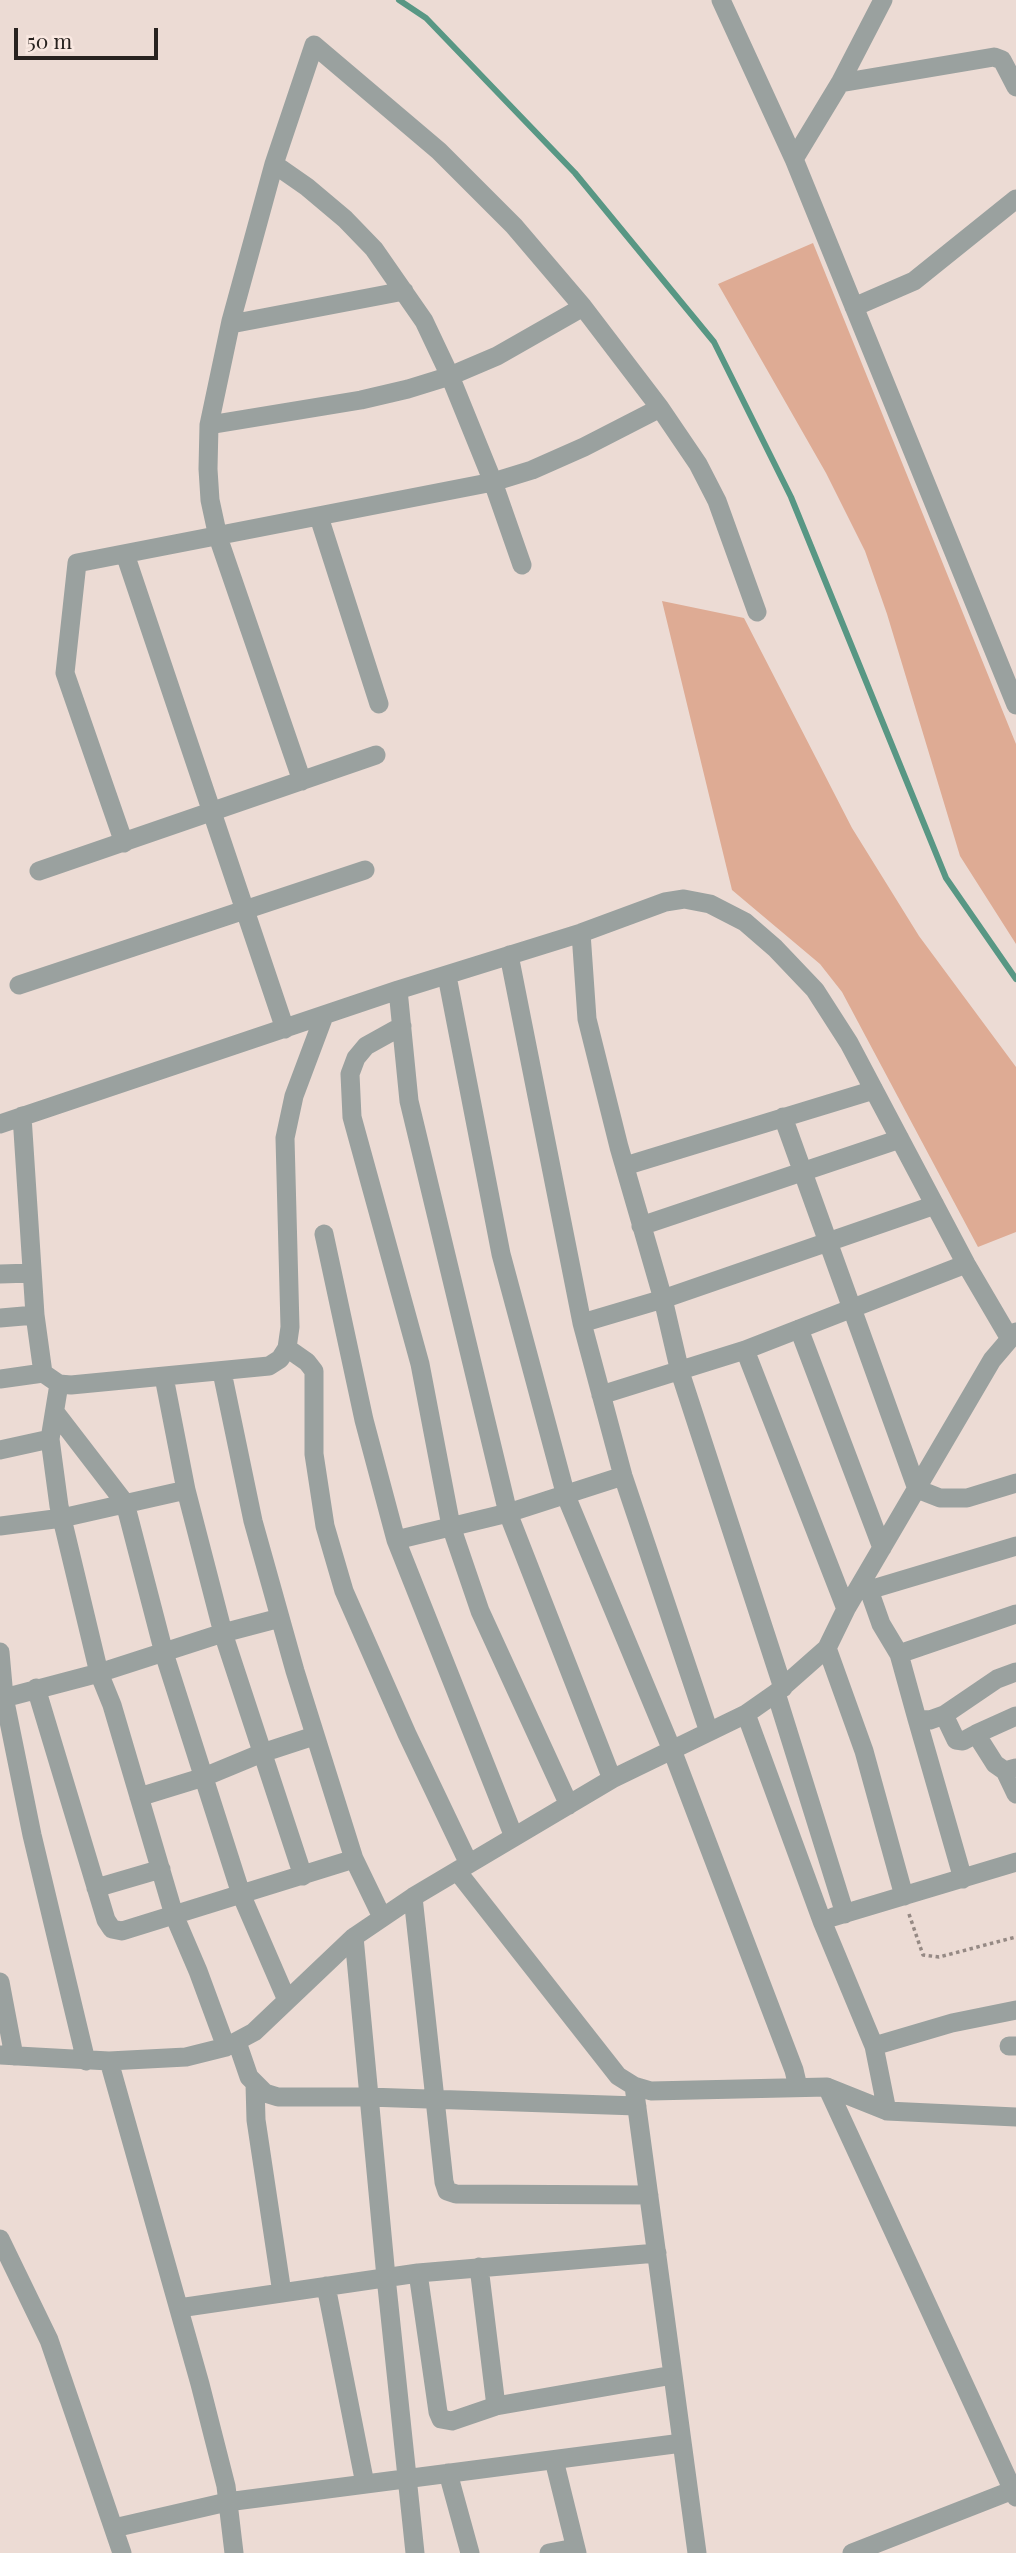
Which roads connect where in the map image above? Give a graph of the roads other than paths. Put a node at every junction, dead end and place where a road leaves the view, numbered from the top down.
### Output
1 (721, 0) edge
2 (883, 0) edge
3 (840, 83) junction
4 (1016, 86) edge
5 (794, 159) junction
6 (274, 164) junction
7 (1016, 200) edge
8 (404, 291) junction
9 (583, 307) junction
10 (854, 307) junction
11 (231, 324) junction
12 (450, 376) junction
13 (660, 408) junction
14 (209, 425) junction
15 (493, 482) junction
16 (319, 517) junction
17 (218, 537) junction
18 (125, 554) junction
19 (522, 565) dead end
20 (757, 612) dead end
21 (379, 704) dead end
22 (1016, 705) edge
23 (376, 755) dead end
24 (302, 781) junction
25 (212, 813) junction
26 (124, 843) junction
27 (365, 870) dead end
28 (39, 872) dead end
29 (245, 911) junction
30 (582, 933) junction
31 (509, 956) junction
32 (447, 976) junction
33 (19, 985) dead end
34 (398, 990) junction
35 (324, 1016) junction
36 (402, 1026) junction
37 (285, 1029) junction
38 (874, 1090) junction
39 (22, 1116) junction
40 (783, 1117) junction
41 (0, 1124) edge
42 (900, 1139) junction
43 (625, 1166) junction
44 (803, 1172) junction
45 (935, 1205) junction
46 (641, 1226) junction
47 (324, 1234) dead end
48 (828, 1241) junction
49 (966, 1264) junction
50 (32, 1273) junction
51 (0, 1274) edge
52 (663, 1299) junction
53 (852, 1308) junction
54 (35, 1315) junction
55 (0, 1318) edge
56 (582, 1323) junction
57 (799, 1329) junction
58 (1013, 1335) edge
59 (287, 1348) junction
60 (745, 1350) junction
61 (222, 1371) junction
62 (680, 1372) junction
63 (164, 1377) junction
64 (0, 1379) edge
65 (51, 1379) junction
66 (601, 1395) junction
67 (55, 1412) junction
68 (50, 1439) junction
69 (0, 1450) edge
70 (624, 1476) junction
71 (1016, 1483) edge
72 (917, 1489) junction
73 (186, 1490) junction
74 (566, 1496) junction
75 (125, 1503) junction
76 (508, 1513) junction
77 (62, 1518) junction
78 (0, 1526) edge
79 (451, 1526) junction
80 (396, 1540) junction
81 (1016, 1546) edge
82 (882, 1548) junction
83 (864, 1590) junction
84 (846, 1609) junction
85 (1016, 1614) edge
86 (280, 1618) junction
87 (223, 1633) junction
88 (827, 1648) junction
89 (0, 1652) edge
90 (164, 1653) junction
91 (899, 1654) junction
92 (1016, 1672) edge
93 (99, 1673) junction
94 (36, 1688) junction
95 (780, 1690) junction
96 (2, 1698) edge
97 (746, 1714) junction
98 (944, 1715) junction
99 (1016, 1716) edge
100 (918, 1719) junction
101 (709, 1732) junction
102 (976, 1734) junction
103 (314, 1736) junction
104 (672, 1750) junction
105 (262, 1753) junction
106 (1010, 1769) edge
107 (204, 1777) junction
108 (612, 1779) junction
109 (1016, 1794) edge
110 (139, 1797) junction
111 (569, 1805) junction
112 (514, 1838) junction
113 (354, 1859) junction
114 (1016, 1862) edge
115 (463, 1868) junction
116 (161, 1869) junction
117 (303, 1876) junction
118 (963, 1879) junction
119 (96, 1888) junction
120 (242, 1894) junction
121 (904, 1896) junction
122 (413, 1897) junction
123 (845, 1914) junction
124 (174, 1915) junction
125 (382, 1917) junction
126 (822, 1921) junction
127 (354, 1937) junction
128 (0, 1982) edge
129 (286, 1998) junction
130 (1016, 2010) edge
131 (231, 2044) junction
132 (874, 2046) junction
133 (7, 2055) edge
134 (86, 2061) junction
135 (108, 2061) junction
136 (254, 2084) junction
137 (798, 2087) junction
138 (827, 2087) junction
139 (635, 2096) junction
140 (368, 2097) junction
141 (436, 2101) junction
142 (887, 2111) junction
143 (1016, 2117) edge
144 (649, 2195) junction
145 (0, 2239) edge
146 (657, 2253) junction
147 (479, 2267) junction
148 (418, 2273) junction
149 (386, 2277) junction
150 (326, 2286) junction
151 (282, 2292) junction
152 (179, 2308) junction
153 (673, 2375) junction
154 (496, 2406) junction
155 (682, 2443) junction
156 (554, 2459) junction
157 (448, 2473) junction
158 (409, 2478) junction
159 (365, 2484) junction
160 (1015, 2494) edge
161 (227, 2502) junction
162 (114, 2528) junction
163 (576, 2550) edge
164 (122, 2553) edge
165 (234, 2553) edge
166 (415, 2553) edge
167 (470, 2553) edge
168 (549, 2553) edge
169 (697, 2553) edge
170 (852, 2553) edge

1 - 5 street
2 - 3 street
3 - 4 street
3 - 5 street
5 - 10 street
6 - 8 street
6 - 9 street
6 - 11 street
7 - 10 street
8 - 11 street
8 - 12 street
9 - 12 street
9 - 13 street
10 - 22 street
11 - 14 street
12 - 14 street
12 - 15 street
13 - 15 street
13 - 20 street
14 - 17 street
15 - 16 street
15 - 19 street
16 - 17 street
16 - 21 street
17 - 18 street
17 - 24 street
18 - 25 street
18 - 26 street
23 - 24 street
24 - 25 street
25 - 26 street
25 - 29 street
26 - 28 street
27 - 29 street
29 - 33 street
29 - 37 street
30 - 31 street
30 - 38 street
30 - 43 street
31 - 32 street
31 - 56 street
32 - 34 street
32 - 74 street
34 - 35 street
34 - 36 street
35 - 37 street
35 - 59 street
36 - 76 street
36 - 79 street
37 - 39 street
38 - 40 street
38 - 42 street
39 - 41 street
39 - 50 street
40 - 43 street
40 - 44 street
42 - 44 street
42 - 45 street
43 - 46 street
44 - 46 street
44 - 48 street
45 - 48 street
45 - 49 street
46 - 52 street
47 - 80 street
48 - 52 street
48 - 53 street
49 - 53 street
49 - 58 street
50 - 51 street
50 - 54 street
52 - 56 street
52 - 62 street
53 - 57 street
53 - 72 street
54 - 55 street
54 - 65 street
56 - 66 street
57 - 60 street
57 - 82 street
58 - 72 street
59 - 61 street
59 - 115 street
60 - 62 street
60 - 84 street
61 - 63 street
61 - 86 street
62 - 66 street
62 - 95 street
63 - 65 street
63 - 73 street
64 - 65 street
65 - 67 street
66 - 70 street
67 - 68 street
67 - 75 street
68 - 69 street
68 - 77 street
70 - 74 street
70 - 101 street
71 - 72 street
72 - 82 street
73 - 75 street
73 - 87 street
74 - 76 street
74 - 104 street
75 - 77 street
75 - 90 street
76 - 79 street
76 - 108 street
77 - 78 street
77 - 93 street
79 - 80 street
79 - 111 street
80 - 112 street
81 - 83 street
82 - 83 street
83 - 84 street
83 - 91 street
84 - 88 street
85 - 91 street
86 - 87 street
86 - 103 street
87 - 90 street
87 - 105 street
88 - 95 street
88 - 121 street
89 - 96 street
90 - 93 street
90 - 107 street
91 - 100 street
92 - 98 street
93 - 94 street
93 - 110 street
94 - 96 street
94 - 119 street
95 - 97 street
95 - 123 street
96 - 134 street
97 - 101 street
97 - 126 street
98 - 100 street
98 - 102 street
99 - 102 street
100 - 118 street
101 - 104 street
102 - 106 street
103 - 105 street
103 - 113 street
104 - 108 street
104 - 137 street
105 - 107 street
105 - 117 street
106 - 109 street
107 - 110 street
107 - 120 street
108 - 111 street
110 - 116 street
111 - 112 street
112 - 115 street
113 - 117 street
113 - 125 street
114 - 118 street
115 - 122 street
115 - 139 street
116 - 119 street
116 - 124 street
117 - 120 street
118 - 121 street
119 - 124 street
120 - 124 street
120 - 129 street
121 - 123 street
122 - 125 street
122 - 141 street
123 - 126 street
124 - 131 street
125 - 127 street
126 - 132 street
127 - 129 street
127 - 140 street
128 - 133 street
129 - 131 street
130 - 132 street
131 - 135 street
131 - 136 street
132 - 142 street
133 - 134 street
134 - 135 street
135 - 152 street
136 - 140 street
136 - 151 street
137 - 138 street
137 - 139 street
138 - 142 street
138 - 160 street
139 - 141 street
139 - 144 street
140 - 141 street
140 - 149 street
141 - 144 street
142 - 143 street
144 - 146 street
145 - 162 street
146 - 147 street
146 - 153 street
147 - 148 street
147 - 154 street
148 - 149 street
148 - 154 street
149 - 150 street
149 - 158 street
150 - 151 street
150 - 159 street
151 - 152 street
152 - 161 street
153 - 154 street
153 - 155 street
155 - 156 street
155 - 169 street
156 - 157 street
156 - 163 street
157 - 158 street
157 - 167 street
158 - 159 street
158 - 166 street
159 - 161 street
160 - 170 street
161 - 162 street
161 - 165 street
162 - 164 street
163 - 168 street

